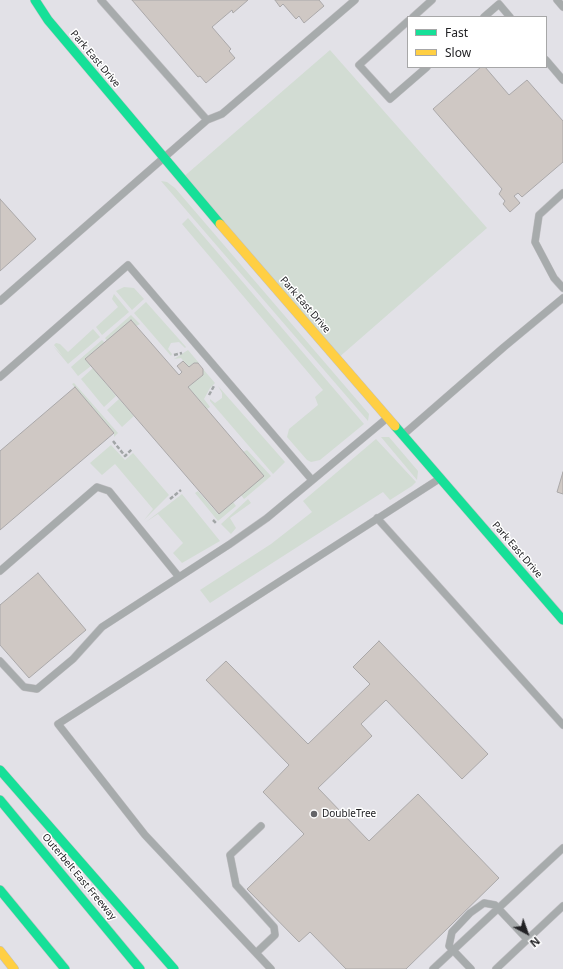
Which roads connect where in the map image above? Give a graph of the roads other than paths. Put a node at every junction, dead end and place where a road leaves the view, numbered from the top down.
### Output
1 (35, 0) edge
2 (101, 0) edge
3 (355, 0) edge
4 (432, 0) edge
5 (557, 0) edge
6 (502, 2) edge
7 (563, 7) edge
8 (414, 16) edge
9 (485, 16) edge
10 (509, 16) edge
11 (407, 22) edge
12 (547, 61) edge
13 (426, 68) edge
14 (563, 80) edge
15 (207, 120) junction
16 (164, 159) junction
17 (563, 194) edge
18 (563, 288) edge
19 (563, 298) edge
20 (0, 301) edge
21 (0, 377) edge
22 (388, 418) junction
23 (403, 435) junction
24 (440, 478) junction
25 (312, 480) junction
26 (377, 518) junction
27 (0, 571) edge
28 (179, 577) junction
29 (563, 620) edge
30 (0, 661) edge
31 (563, 725) edge
32 (0, 770) edge
33 (0, 800) edge
34 (262, 826) dead end
35 (563, 848) edge
36 (0, 890) edge
37 (563, 906) edge
38 (498, 909) junction
39 (527, 939) junction
40 (453, 950) junction
41 (0, 952) edge
42 (256, 953) junction
43 (14, 969) edge
44 (65, 969) edge
45 (140, 969) edge
46 (174, 969) edge
47 (271, 969) edge
48 (433, 969) edge
49 (471, 969) edge
50 (496, 969) edge

1 - 16 main road, Park East Drive
2 - 15 lane
3 - 15 lane
4 - 8 lane
5 - 7 lane
6 - 9 lane
6 - 10 lane
11 - 13 lane
12 - 14 lane
15 - 16 lane
16 - 20 lane
16 - 22 main road, Park East Drive
17 - 18 lane
19 - 23 lane
21 - 25 lane
22 - 23 main road, Park East Drive
22 - 25 lane
23 - 24 main road, Park East Drive
24 - 26 lane
24 - 29 main road, Park East Drive
25 - 28 lane
26 - 31 lane
26 - 42 lane
27 - 28 lane
28 - 30 lane
32 - 46 main road
33 - 45 main road, Outerbelt East Freeway
34 - 42 lane
35 - 38 lane
36 - 44 main road
37 - 39 lane
38 - 39 lane
38 - 40 lane
38 - 40 lane
39 - 50 lane
40 - 48 lane
40 - 49 lane
41 - 43 main road
42 - 47 lane

